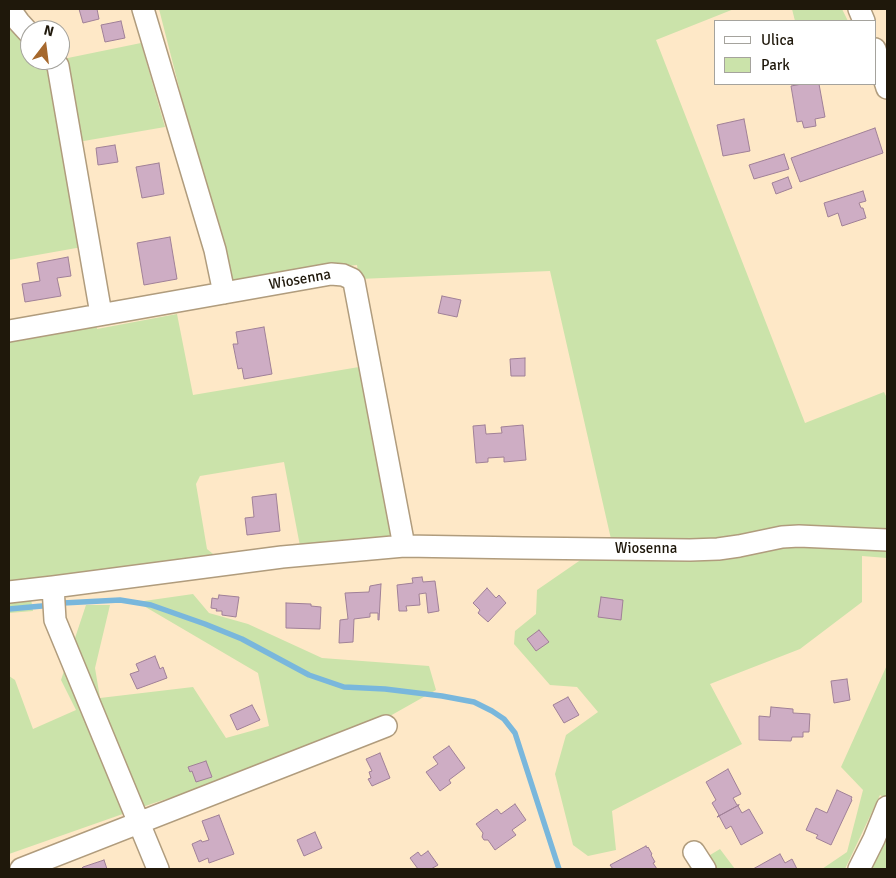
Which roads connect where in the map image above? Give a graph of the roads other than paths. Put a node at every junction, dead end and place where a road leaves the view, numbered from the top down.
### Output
1 (12, 9) edge
2 (143, 9) edge
3 (20, 23) edge
4 (876, 52) edge
5 (59, 70) edge
6 (887, 88) edge
7 (224, 293) junction
8 (101, 314) junction
9 (9, 331) edge
10 (887, 540) edge
11 (404, 546) junction
12 (53, 587) junction
13 (9, 592) edge
14 (386, 726) dead end
15 (887, 807) edge
16 (140, 823) junction
17 (21, 869) edge
18 (158, 869) edge
19 (859, 869) edge

1 - 3 street
2 - 7 street
4 - 6 street
5 - 8 street
7 - 8 street, Wiosenna
7 - 11 street, Wiosenna
8 - 9 street, Wiosenna
10 - 11 street, Wiosenna
11 - 12 street, Wiosenna
12 - 13 street, Wiosenna
12 - 16 street
14 - 16 street
15 - 19 street
16 - 17 street
16 - 18 street

